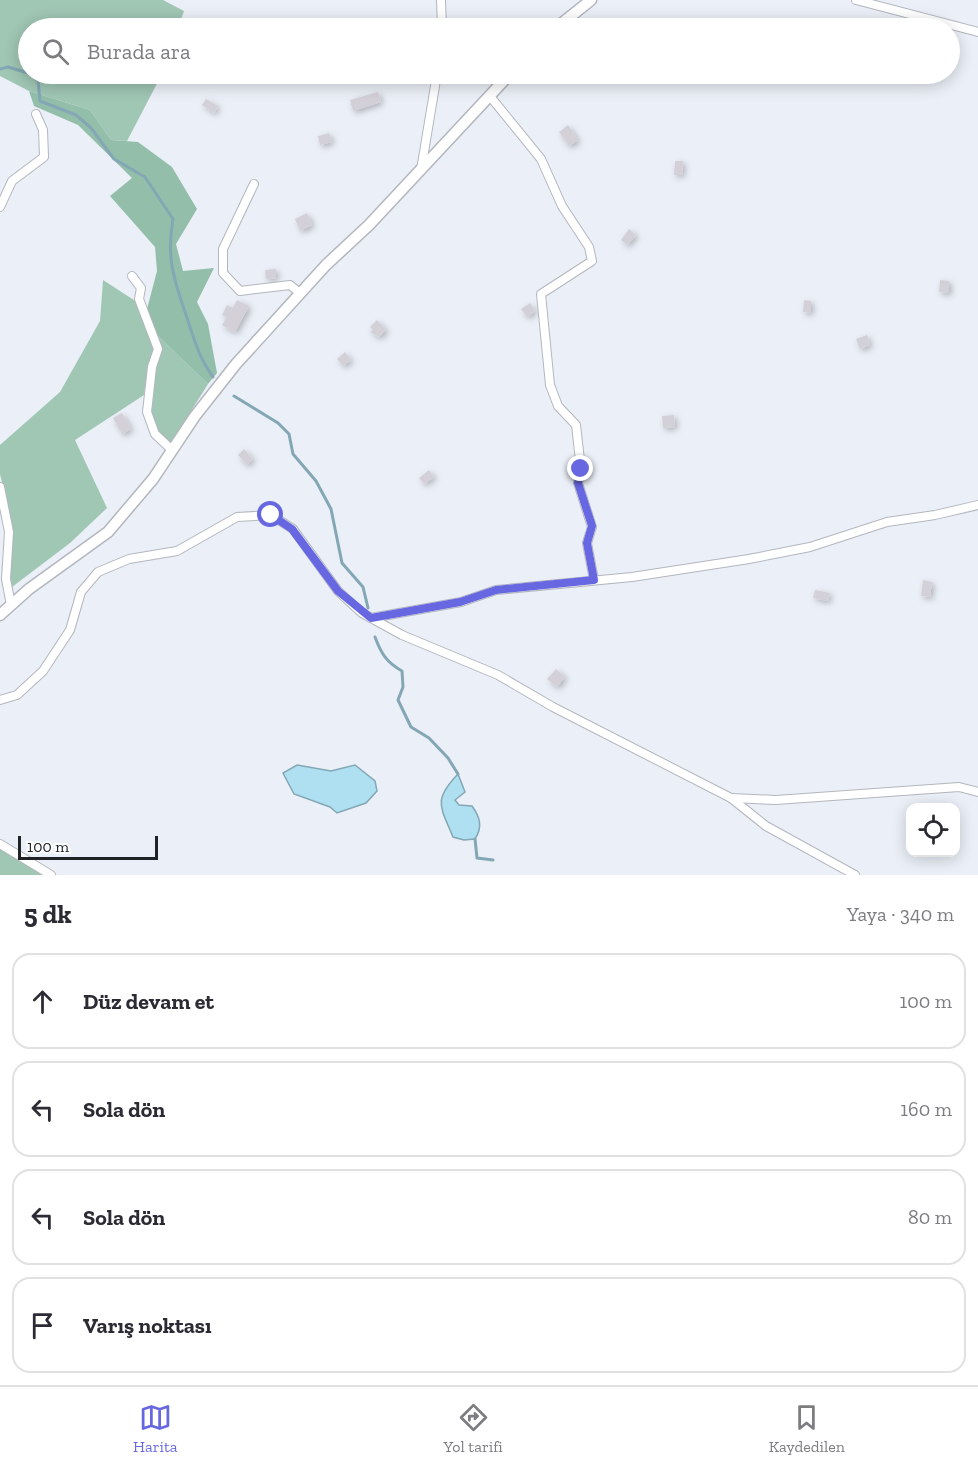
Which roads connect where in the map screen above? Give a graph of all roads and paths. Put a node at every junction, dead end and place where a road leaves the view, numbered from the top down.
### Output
1 (441, 0) edge
2 (856, 0) edge
3 (587, 2) edge
4 (442, 18) edge
5 (568, 18) edge
6 (925, 18) edge
7 (960, 27) edge
8 (978, 32) edge
9 (435, 84) edge
10 (500, 84) edge
11 (489, 95) junction
12 (36, 114) dead end
13 (421, 170) junction
14 (254, 184) dead end
15 (0, 207) edge
16 (132, 276) dead end
17 (300, 293) junction
18 (172, 450) junction
19 (0, 487) edge
20 (978, 505) edge
21 (594, 580) junction
22 (11, 605) junction
23 (0, 615) edge
24 (371, 618) junction
25 (0, 700) edge
26 (978, 792) edge
27 (731, 798) junction
28 (0, 844) edge
29 (51, 875) edge
30 (855, 875) edge

1 - 4 street
2 - 6 street
3 - 5 street
7 - 8 street
9 - 13 street
10 - 11 street
11 - 13 street
11 - 21 street
12 - 15 street
13 - 17 street
14 - 17 street
16 - 18 street
17 - 18 street
18 - 22 street
19 - 22 street
20 - 21 street
21 - 24 street
22 - 23 street
24 - 25 street
24 - 27 street
26 - 27 street
27 - 30 street
28 - 29 street

